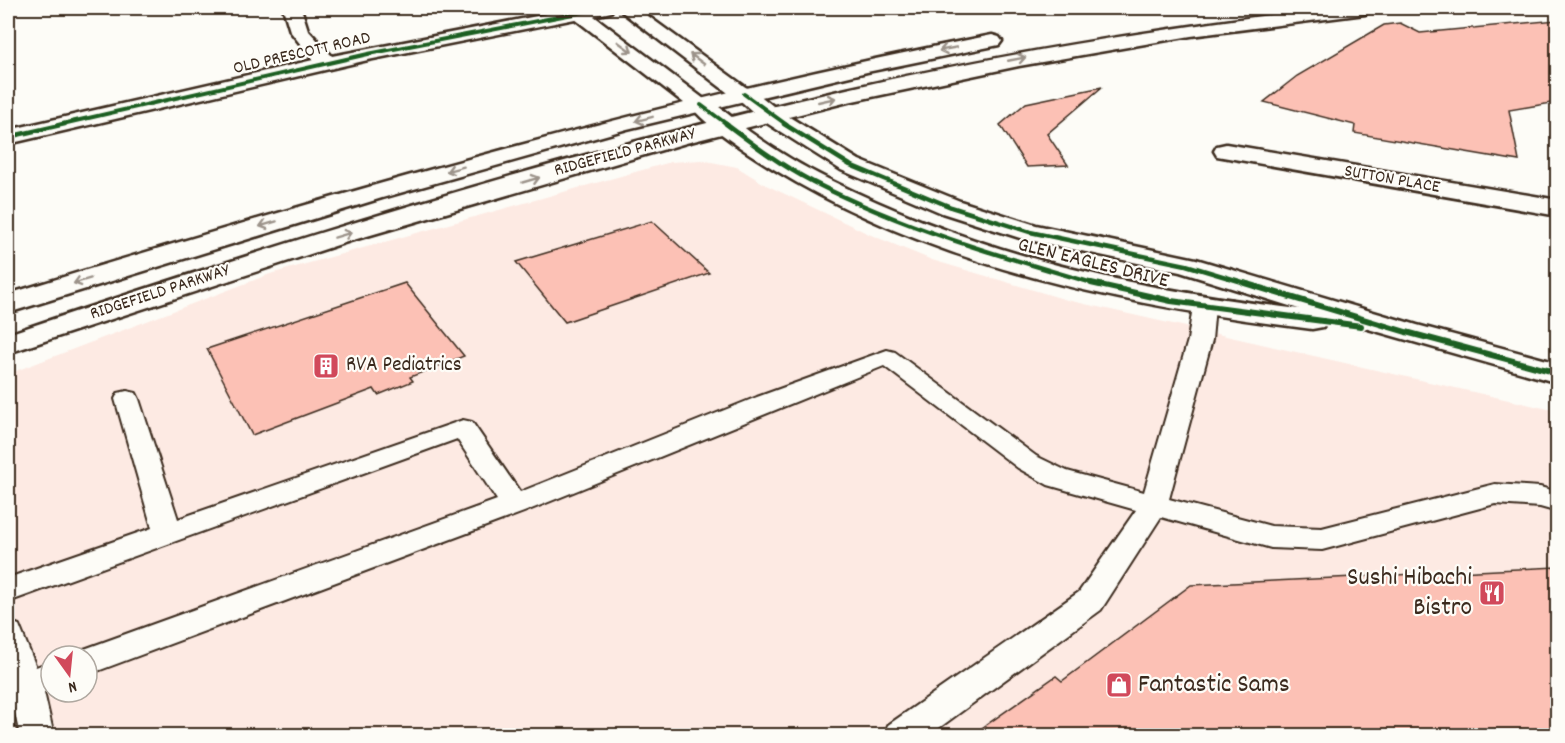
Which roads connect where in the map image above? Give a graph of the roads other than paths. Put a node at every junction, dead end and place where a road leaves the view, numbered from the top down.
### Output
1 (292, 8) edge
2 (604, 8) edge
3 (626, 8) edge
4 (1365, 8) edge
5 (578, 13) junction
6 (1016, 36) dead end
7 (327, 63) junction
8 (744, 94) junction
9 (700, 105) junction
10 (770, 115) junction
11 (728, 126) junction
12 (8, 137) edge
13 (1226, 151) dead end
14 (1557, 208) edge
15 (8, 304) edge
16 (1204, 306) junction
17 (1406, 332) junction
18 (8, 344) edge
19 (1557, 373) edge
20 (127, 399) dead end
21 (1557, 502) edge
22 (514, 505) junction
23 (1154, 505) junction
24 (168, 533) junction
25 (8, 590) edge
26 (8, 634) edge
27 (99, 658) edge
28 (28, 685) edge
29 (37, 735) edge
30 (900, 735) edge

1 - 7 street
2 - 5 street, OLD PRESCOTT ROAD
8 -> 3 street, GLEN EAGLES DRIVE
10 -> 4 street, RIDGEFIELD PARKWAY
5 - 7 street, OLD PRESCOTT ROAD
5 -> 9 street, GLEN EAGLES DRIVE
6 -> 8 street, RIDGEFIELD PARKWAY
7 - 12 street, OLD PRESCOTT ROAD
8 - 9 street, RIDGEFIELD PARKWAY
8 - 10 street, GLEN EAGLES DRIVE
9 - 11 street, GLEN EAGLES DRIVE
9 -> 15 street, RIDGEFIELD PARKWAY
10 - 11 street, RIDGEFIELD PARKWAY
10 - 17 street, GLEN EAGLES DRIVE
11 - 16 street, GLEN EAGLES DRIVE
18 -> 11 street, RIDGEFIELD PARKWAY
13 - 14 street, SUTTON PLACE
16 - 17 street, GLEN EAGLES DRIVE
16 - 23 lane
17 - 19 street, GLEN EAGLES DRIVE
20 - 24 lane
21 - 23 lane
22 - 23 lane
22 - 24 lane
22 - 27 lane
23 - 30 lane
24 - 25 lane
26 - 28 lane
28 - 29 lane

